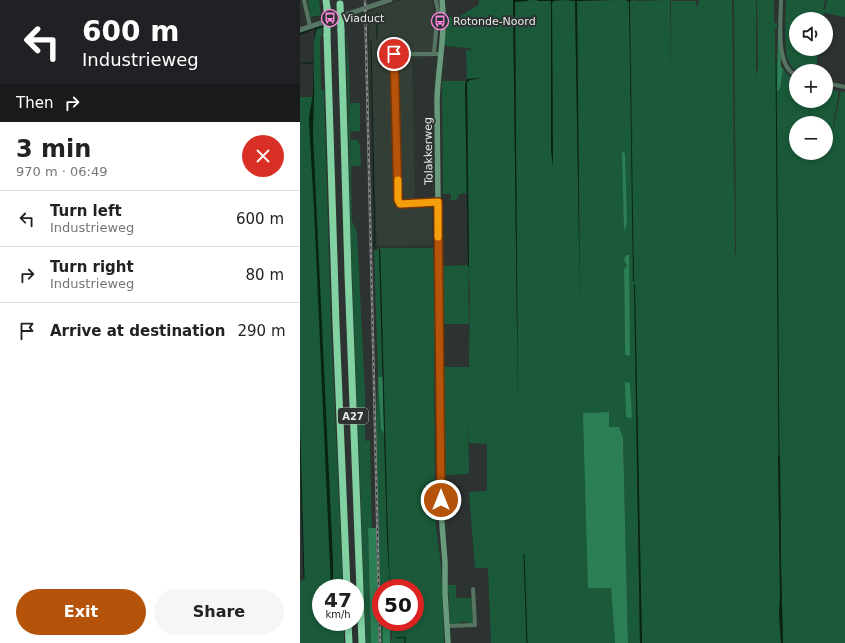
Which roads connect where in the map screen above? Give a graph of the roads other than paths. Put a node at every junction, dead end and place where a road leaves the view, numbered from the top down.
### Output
1 (304, 0) edge
2 (326, 0) edge
3 (390, 0) edge
4 (442, 0) edge
5 (781, 0) edge
6 (436, 1) dead end
7 (340, 2) edge
8 (310, 26) junction
9 (300, 30) edge
10 (437, 54) junction
11 (789, 71) edge
12 (833, 84) edge
13 (845, 87) edge
14 (438, 202) junction
15 (347, 579) edge
16 (474, 589) dead end
17 (448, 626) junction
18 (348, 631) edge
19 (349, 643) edge
20 (362, 643) edge
21 (448, 643) edge

1 - 8 street
2 - 15 highway, A27, bridge
3 - 8 street
4 - 10 main road, Tolakkerweg
5 - 11 street
6 - 10 street
7 - 20 highway, A27, bridge
8 - 9 street
10 - 14 main road, Tolakkerweg
10 - 14 street
12 - 13 street
14 - 17 main road, Tolakkerweg
16 - 17 street
17 - 21 main road, Tolakkerweg
18 - 19 highway

